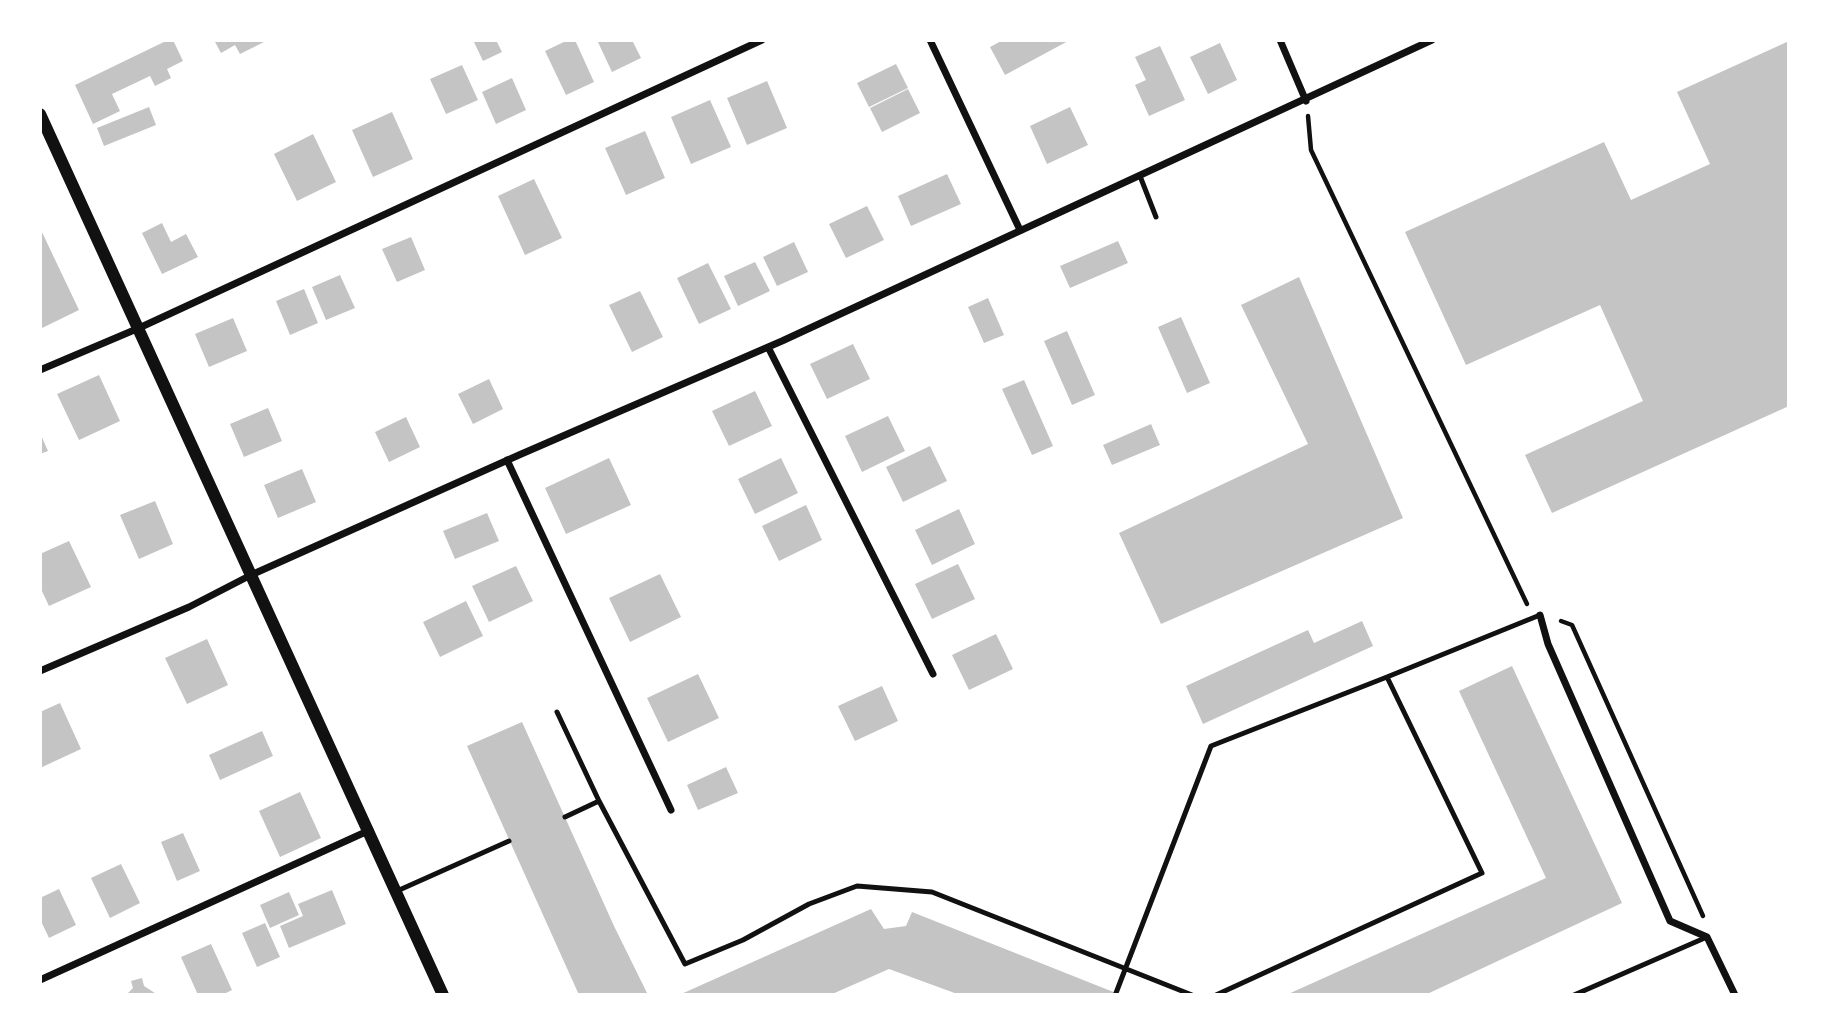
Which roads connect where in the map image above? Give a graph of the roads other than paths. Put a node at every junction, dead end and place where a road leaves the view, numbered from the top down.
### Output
1 (762, 40) edge
2 (930, 40) edge
3 (1280, 40) edge
4 (1432, 40) edge
5 (1306, 101) junction
6 (40, 114) edge
7 (1140, 176) junction
8 (1156, 217) dead end
9 (1020, 230) junction
10 (139, 328) junction
11 (768, 347) junction
12 (40, 370) edge
13 (508, 460) junction
14 (251, 575) junction
15 (1536, 616) joint
16 (40, 671) edge
17 (933, 674) dead end
18 (1387, 677) junction
19 (557, 712) dead end
20 (599, 801) junction
21 (671, 810) dead end
22 (565, 817) dead end
23 (370, 830) junction
24 (509, 841) dead end
25 (397, 891) junction
26 (1707, 937) junction
27 (1124, 968) junction
28 (40, 980) edge
29 (1116, 993) dead end
30 (443, 995) edge
31 (1192, 995) edge
32 (1216, 995) edge
33 (1574, 995) edge
34 (1735, 995) edge

1 - 10 street
2 - 9 street
3 - 5 street
4 - 5 street
5 - 7 street
6 - 10 street
7 - 8 lane
7 - 9 street
9 - 11 street
10 - 12 street
10 - 14 street
11 - 13 street
11 - 17 street
13 - 14 street
13 - 21 street
14 - 16 street
14 - 23 street
15 - 18 lane
15 - 26 street
18 - 27 lane
18 - 32 lane
19 - 20 lane
20 - 22 lane
20 - 27 lane
23 - 25 street
23 - 28 street
24 - 25 lane
25 - 30 street
26 - 33 lane
26 - 34 street
27 - 29 lane
27 - 31 lane

